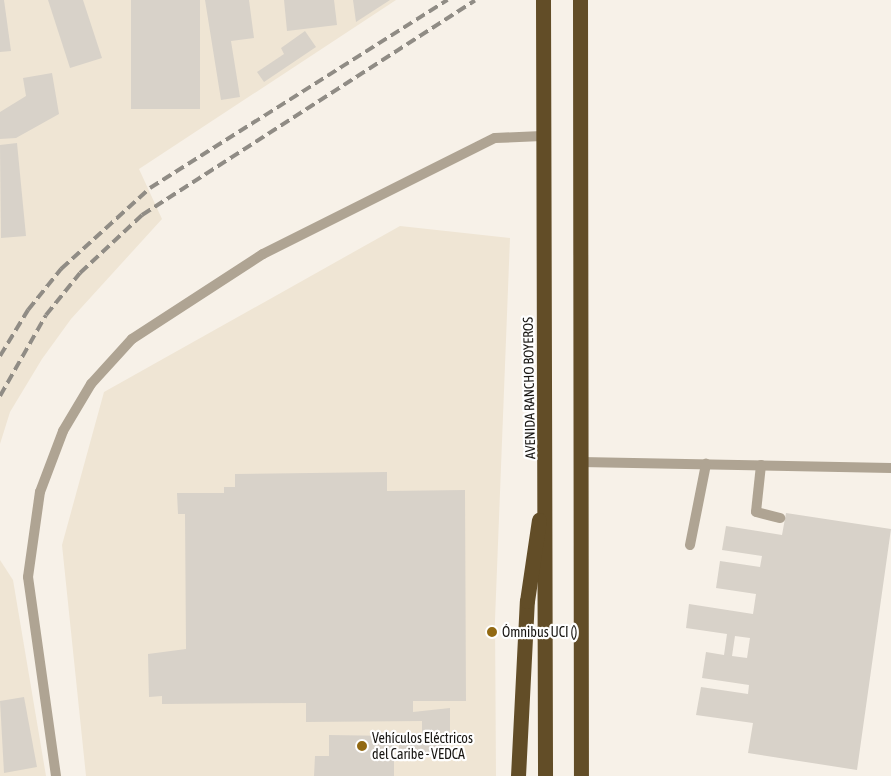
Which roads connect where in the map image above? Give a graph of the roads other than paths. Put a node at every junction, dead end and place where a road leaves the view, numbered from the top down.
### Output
1 (543, 0) edge
2 (580, 0) edge
3 (542, 136) junction
4 (581, 462) junction
5 (706, 464) junction
6 (762, 465) junction
7 (547, 467) junction
8 (891, 468) edge
9 (780, 518) dead end
10 (690, 545) dead end
11 (56, 776) edge
12 (518, 776) edge
13 (545, 776) edge
14 (580, 776) edge

1 - 3 highway, AVENIDA RANCHO BOYEROS
2 - 4 highway
3 - 7 highway, AVENIDA RANCHO BOYEROS
3 - 11 lane
4 - 5 lane
4 - 14 highway
5 - 6 lane
5 - 10 lane
6 - 8 lane
6 - 9 lane
7 - 12 highway
7 - 13 highway, AVENIDA RANCHO BOYEROS

